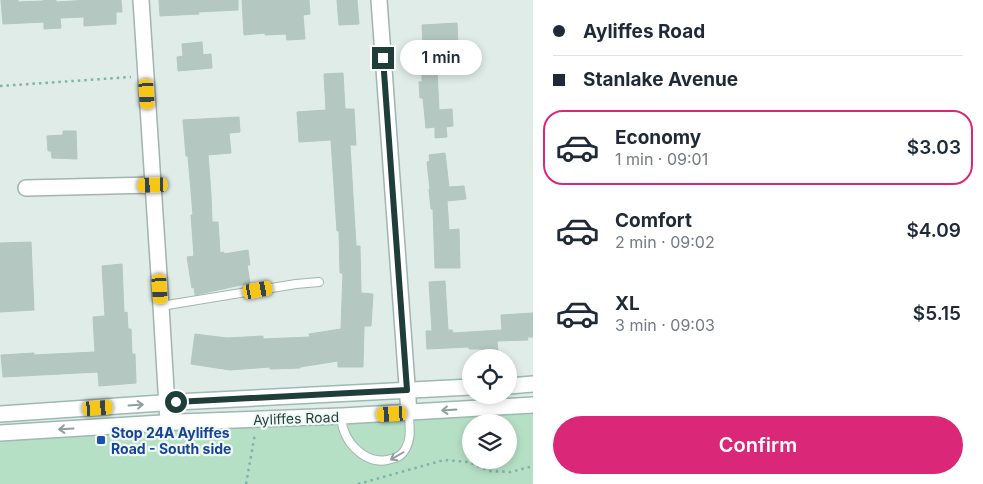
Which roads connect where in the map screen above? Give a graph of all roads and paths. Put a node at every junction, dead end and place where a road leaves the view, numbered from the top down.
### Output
1 (141, 0) edge
2 (379, 0) edge
3 (146, 76) junction
4 (0, 86) edge
5 (153, 185) junction
6 (26, 188) dead end
7 (319, 282) dead end
8 (161, 306) junction
9 (533, 384) edge
10 (517, 385) edge
11 (462, 387) edge
12 (407, 390) junction
13 (166, 403) junction
14 (533, 405) edge
15 (409, 413) junction
16 (0, 414) edge
17 (342, 416) junction
18 (168, 423) junction
19 (255, 432) dead end
20 (0, 433) edge
21 (533, 466) edge
22 (246, 484) edge
23 (358, 484) edge

1 - 3 main road
2 - 12 main road
3 - 4 path
3 - 5 main road
5 - 6 main road
5 - 8 main road
7 - 8 lane
8 - 13 main road
9 - 10 main road
11 - 12 main road, Ayliffes Road
12 - 13 main road, Ayliffes Road
12 - 15 main road
16 -> 13 main road, Ayliffes Road
13 - 18 main road
14 -> 15 main road, Ayliffes Road
15 - 17 main road, Ayliffes Road
15 -> 17 lane
17 - 18 main road, Ayliffes Road
18 -> 20 main road, Ayliffes Road
19 - 22 path
21 - 23 path

